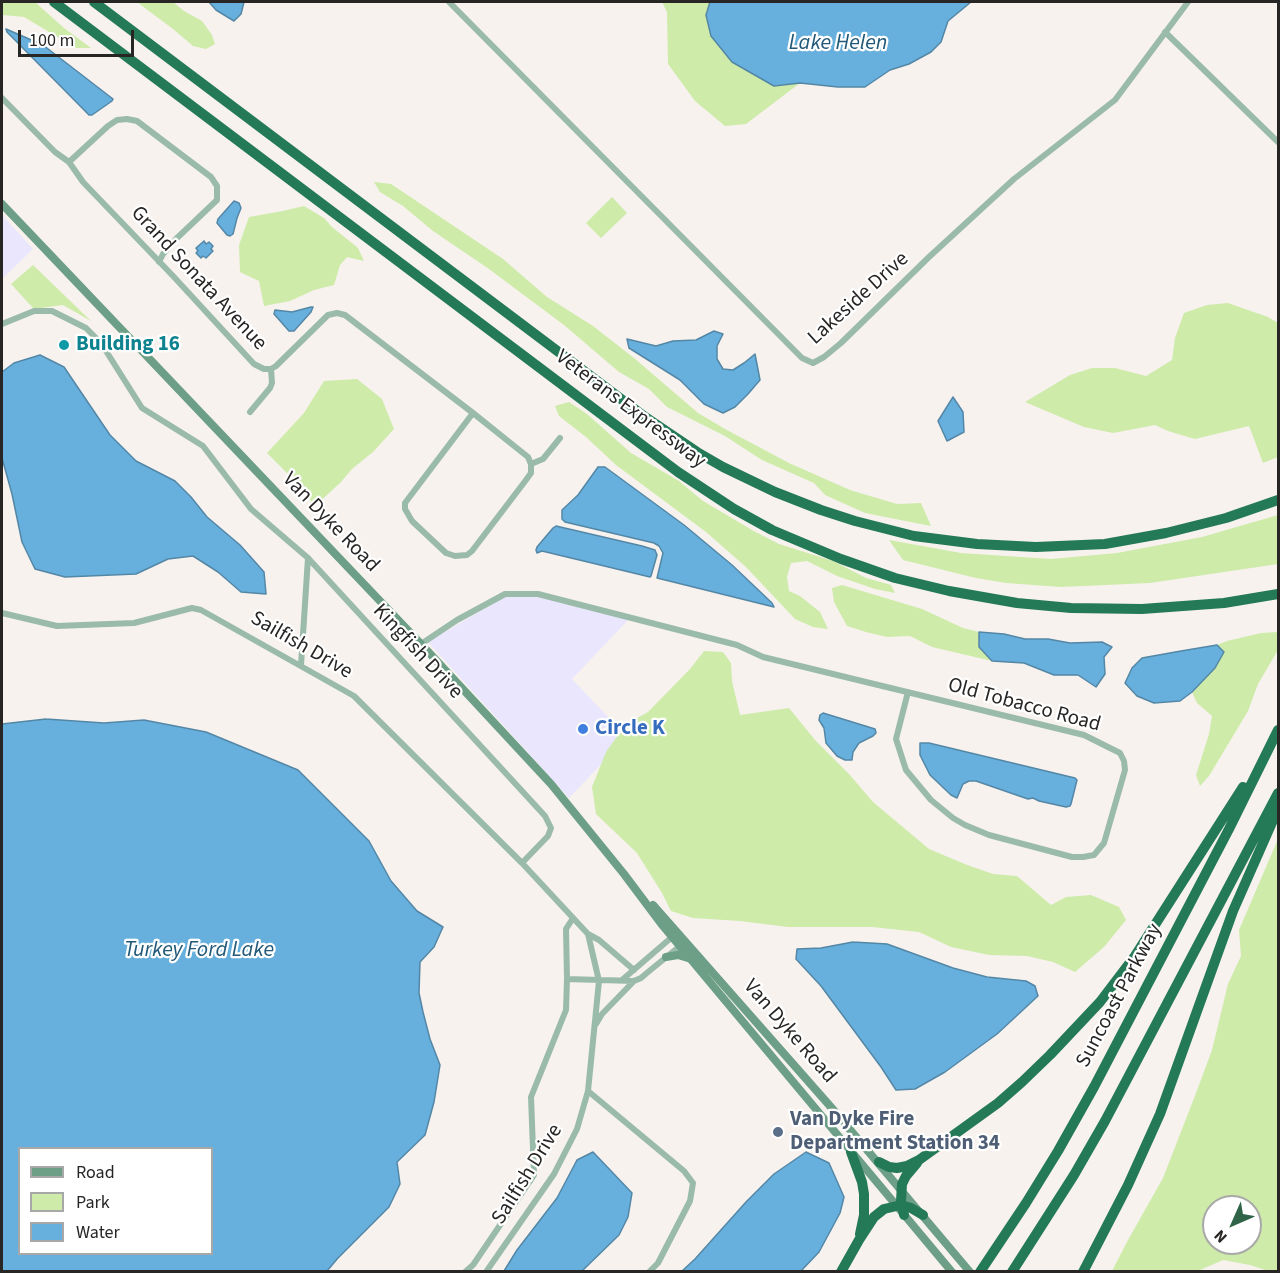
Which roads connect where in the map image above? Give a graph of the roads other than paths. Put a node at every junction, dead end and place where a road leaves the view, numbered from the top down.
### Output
1 (54, 2) edge
2 (94, 2) edge
3 (448, 2) edge
4 (1188, 2) edge
5 (1165, 32) junction
6 (2, 98) edge
7 (1278, 142) edge
8 (69, 162) junction
9 (2, 204) edge
10 (159, 262) junction
11 (2, 324) edge
12 (271, 369) junction
13 (250, 412) dead end
14 (473, 413) junction
15 (560, 438) dead end
16 (531, 464) junction
17 (1278, 500) edge
18 (308, 558) junction
19 (1278, 594) edge
20 (2, 613) edge
21 (421, 644) junction
22 (301, 665) junction
23 (908, 692) junction
24 (1278, 730) edge
25 (1272, 741) junction
26 (1278, 793) edge
27 (1278, 808) edge
28 (522, 863) junction
29 (624, 874) junction
30 (573, 918) junction
31 (588, 934) junction
32 (672, 937) junction
33 (681, 942) junction
34 (666, 957) junction
35 (691, 960) junction
36 (634, 970) junction
37 (567, 979) junction
38 (622, 980) junction
39 (599, 981) junction
40 (634, 981) junction
41 (594, 1028) junction
42 (588, 1091) junction
43 (851, 1152) junction
44 (919, 1160) junction
45 (879, 1162) junction
46 (901, 1189) junction
47 (900, 1208) junction
48 (923, 1215) junction
49 (859, 1240) junction
50 (465, 1272) edge
51 (486, 1272) edge
52 (650, 1272) edge
53 (842, 1272) edge
54 (952, 1272) edge
55 (970, 1272) edge
56 (980, 1272) edge
57 (1012, 1272) edge
58 (1083, 1272) edge

1 - 19 highway, Veterans Expressway
2 - 17 highway, Veterans Expressway
3 - 5 street, Lakeside Drive
4 - 5 street, Lakeside Drive
5 - 7 street
6 - 8 street, Grand Sonata Avenue
8 - 10 street, Grand Sonata Avenue
8 - 10 street
9 - 21 main road, Van Dyke Road
10 - 12 street, Grand Sonata Avenue
11 - 18 street, Kingfish Drive
12 - 13 street
12 - 14 street, Grand Sonata Avenue
14 - 16 street, Grand Sonata Avenue
14 - 16 street
15 - 16 street
18 - 22 street
18 - 28 street, Kingfish Drive
20 - 22 street, Sailfish Drive
21 - 23 street, Old Tobacco Road
21 - 29 main road, Van Dyke Road
22 - 28 street, Sailfish Drive
23 - 23 street, Old Tobacco Road
24 - 25 highway, Suncoast Parkway
25 - 44 highway
25 - 56 highway, Suncoast Parkway
26 - 57 highway
27 - 58 highway
28 - 30 street
29 - 32 main road, Van Dyke Road
29 - 33 main road, Van Dyke Road
30 - 31 street
30 - 37 street
31 - 36 street
31 - 39 street
32 - 33 main road, Van Dyke Road
32 - 36 street
33 - 34 street
33 - 35 main road, Van Dyke Road
33 - 45 main road, Van Dyke Road
34 - 35 main road
34 - 40 street
35 - 43 main road, Van Dyke Road
36 - 38 street
37 - 39 street
37 - 50 street
38 - 39 street
38 - 40 street
39 - 41 street
40 - 41 street
41 - 42 street
42 - 51 street, Sailfish Drive
42 - 52 street
43 - 47 main road, Van Dyke Road
43 - 49 highway
44 - 45 highway
44 - 46 highway
45 - 46 main road, Van Dyke Road
46 - 47 highway
46 - 48 main road, Van Dyke Road
47 - 48 highway
47 - 49 highway
47 - 54 main road, Van Dyke Road
48 - 55 main road, Van Dyke Road
49 - 53 highway

